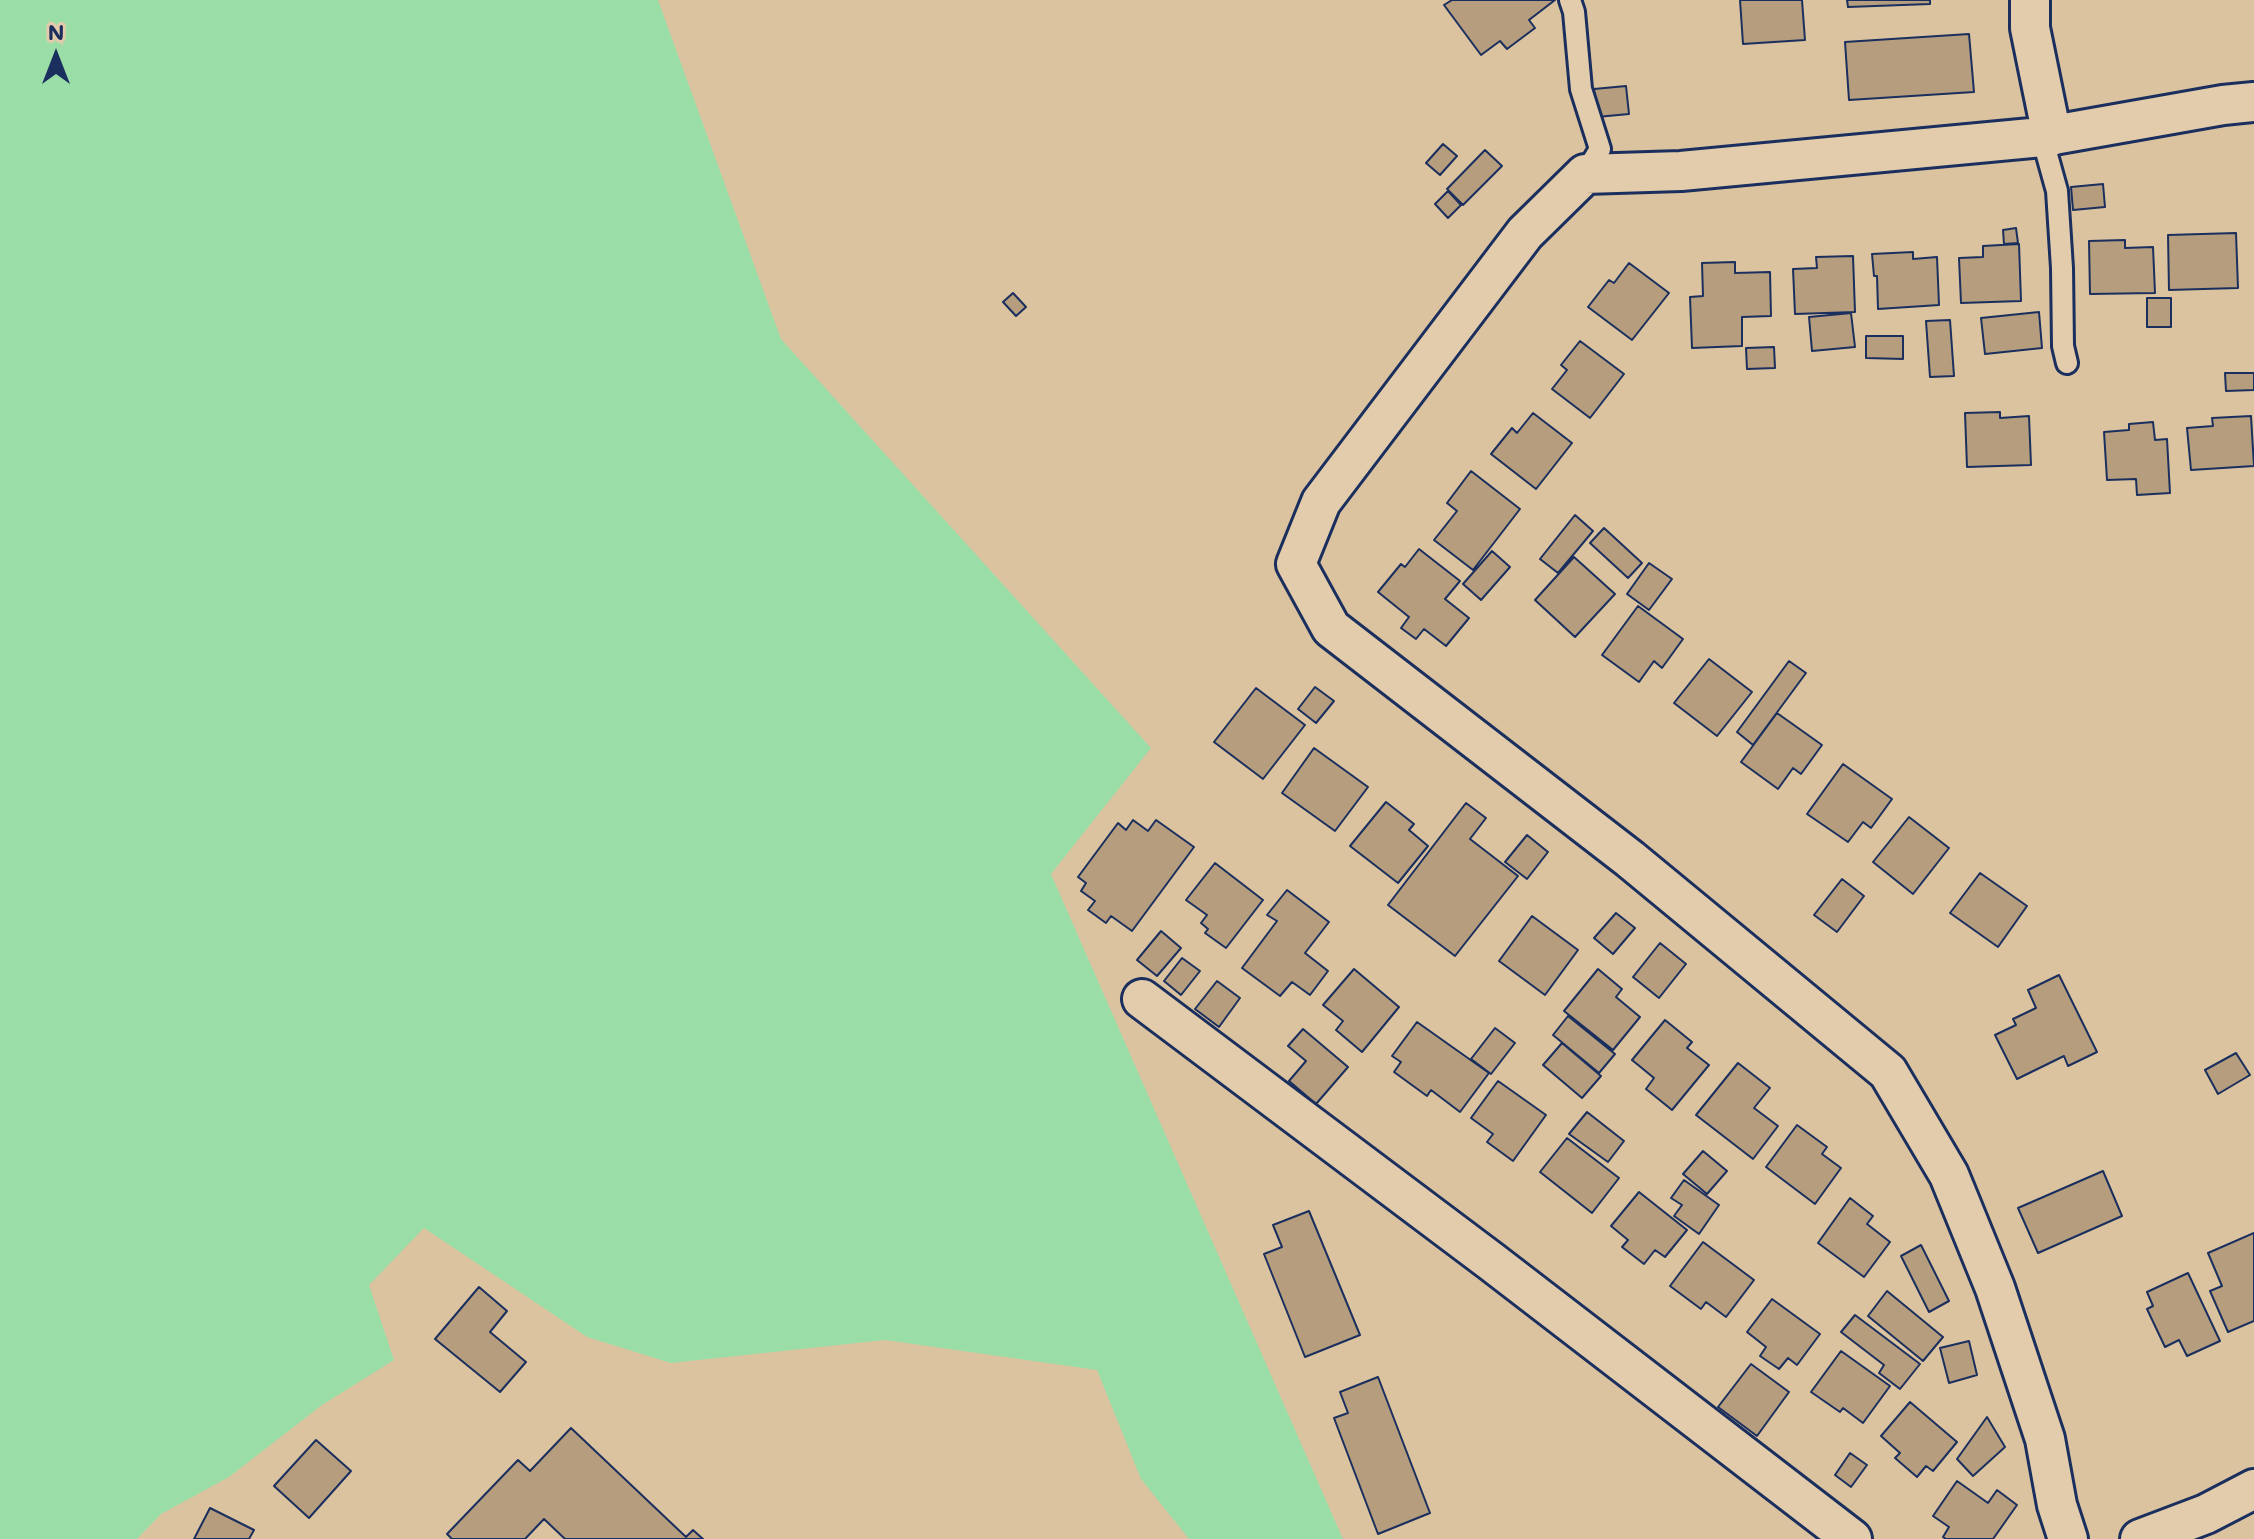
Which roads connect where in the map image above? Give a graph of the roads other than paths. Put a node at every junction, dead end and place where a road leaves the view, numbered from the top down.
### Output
1 (1570, 0) edge
2 (2030, 0) edge
3 (2254, 102) edge
4 (2047, 137) junction
5 (1585, 174) junction
6 (2067, 363) dead end
7 (1142, 999) dead end
8 (2254, 1489) edge
9 (1852, 1539) edge
10 (2068, 1539) edge
11 (2140, 1539) edge

1 - 5 lane
2 - 4 street
3 - 4 street
4 - 5 street
4 - 6 lane
5 - 10 street
7 - 9 street
8 - 11 street

